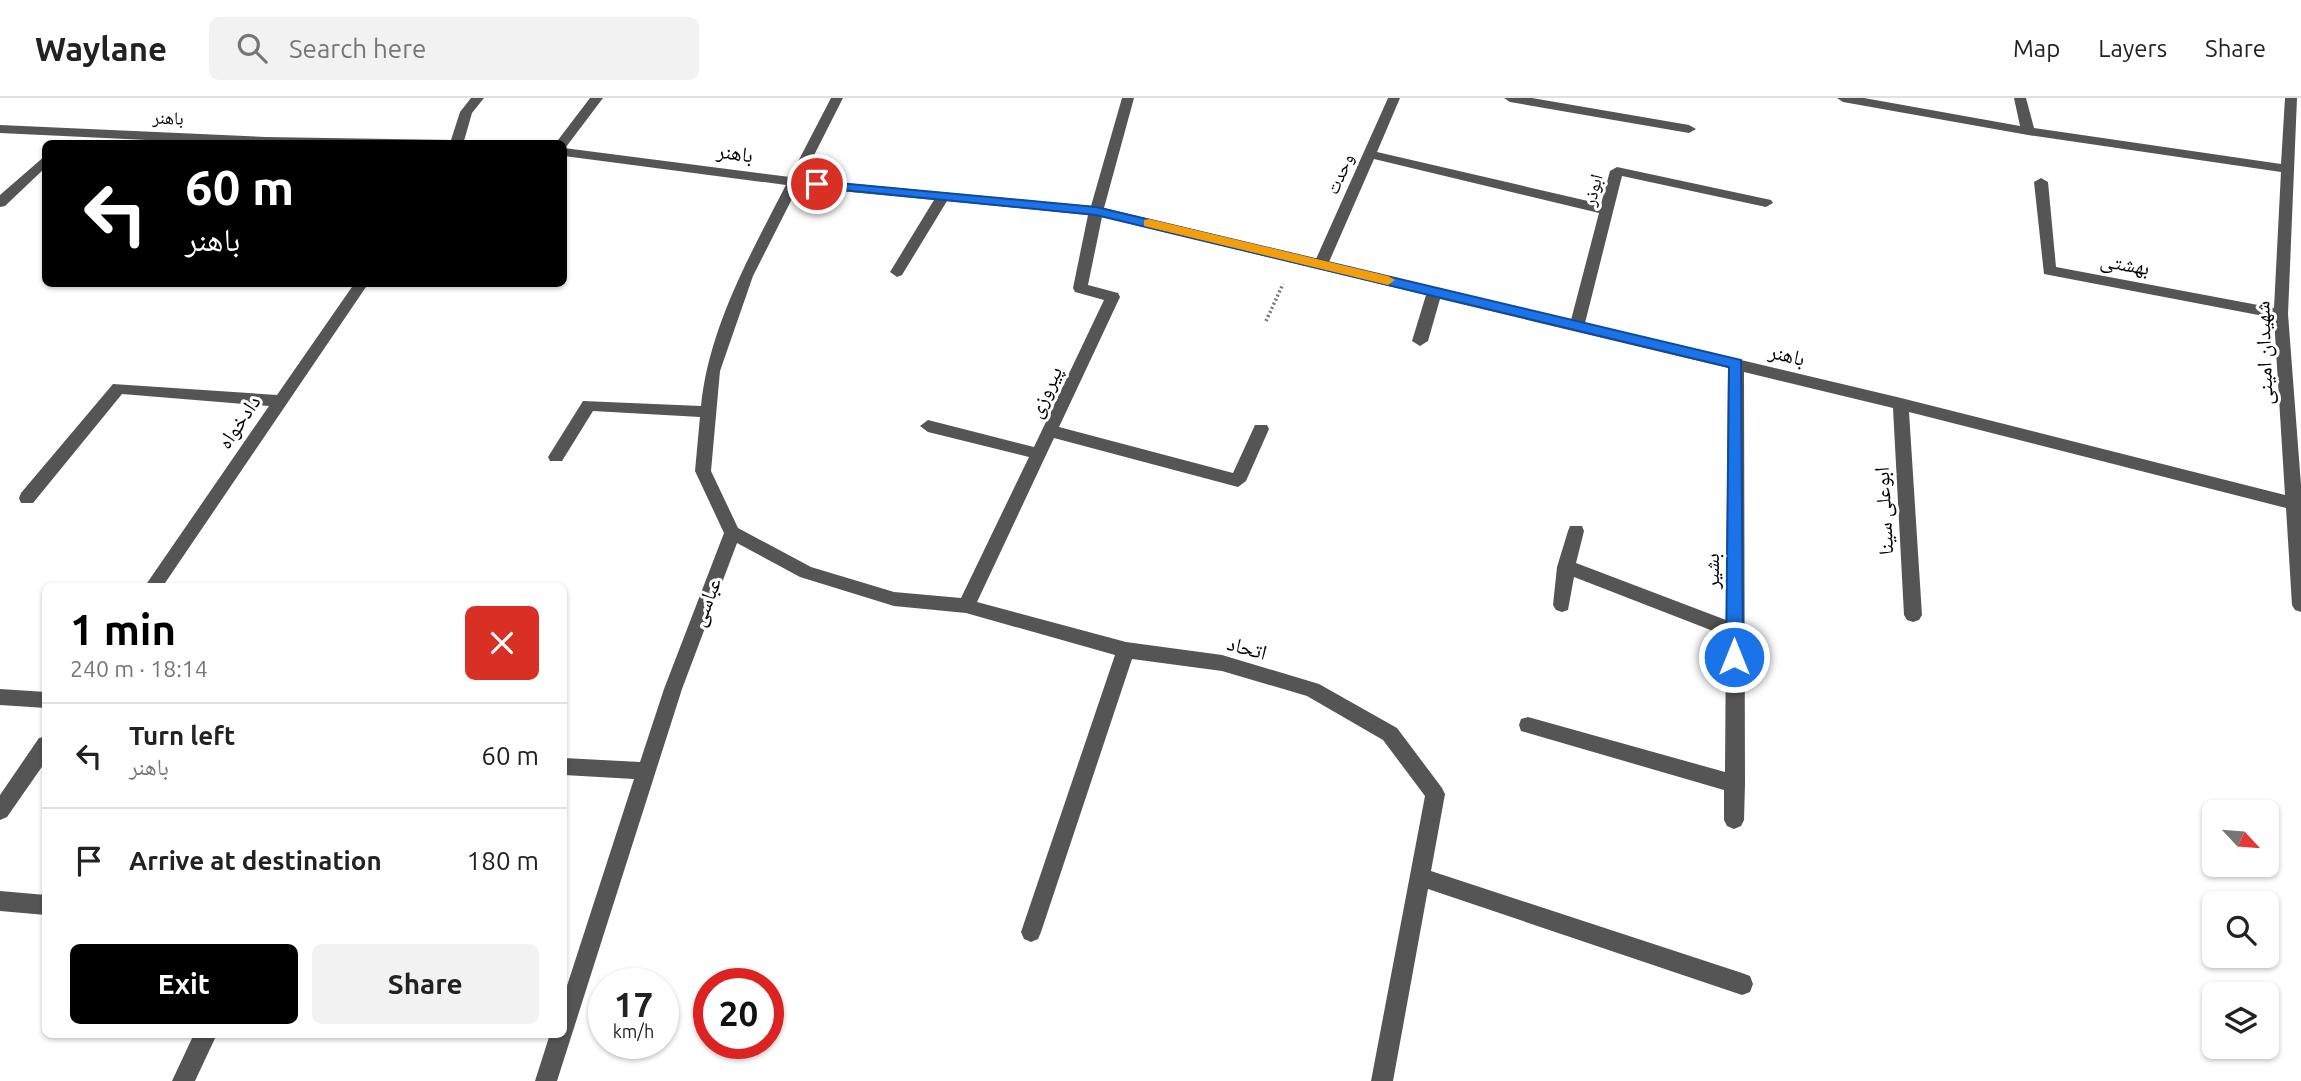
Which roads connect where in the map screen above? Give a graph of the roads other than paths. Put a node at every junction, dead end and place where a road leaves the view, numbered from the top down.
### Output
1 (478, 98) edge
2 (597, 98) edge
3 (837, 98) edge
4 (1129, 98) edge
5 (1394, 98) edge
6 (1510, 98) edge
7 (1843, 98) edge
8 (2020, 98) edge
9 (2291, 98) edge
10 (0, 129) edge
11 (1689, 129) dead end
12 (2028, 131) junction
13 (67, 139) edge
14 (133, 140) edge
15 (459, 140) edge
16 (564, 140) edge
17 (567, 152) edge
18 (1369, 154) junction
19 (42, 163) edge
20 (2287, 169) junction
21 (792, 182) junction
22 (2041, 182) dead end
23 (943, 196) junction
24 (0, 203) edge
25 (1766, 203) dead end
26 (1607, 209) junction
27 (1096, 211) junction
28 (1321, 265) junction
29 (897, 272) dead end
30 (359, 287) edge
31 (1435, 291) junction
32 (2281, 314) junction
33 (1577, 325) junction
34 (1420, 341) dead end
35 (1736, 364) junction
36 (280, 401) junction
37 (1901, 404) junction
38 (708, 412) junction
39 (928, 426) dead end
40 (1261, 429) dead end
41 (1050, 431) junction
42 (1039, 454) junction
43 (556, 457) dead end
44 (27, 498) dead end
45 (2293, 503) junction
46 (1576, 531) dead end
47 (732, 533) junction
48 (1566, 567) junction
49 (156, 583) edge
50 (1562, 605) dead end
51 (2301, 605) edge
52 (967, 606) junction
53 (1913, 615) dead end
54 (1734, 631) junction
55 (1126, 650) junction
56 (0, 697) edge
57 (42, 700) edge
58 (1528, 725) dead end
59 (42, 750) edge
60 (567, 766) edge
61 (646, 771) junction
62 (1735, 784) junction
63 (0, 811) edge
64 (1734, 820) dead end
65 (1420, 877) junction
66 (0, 901) edge
67 (42, 905) edge
68 (1031, 932) dead end
69 (1742, 984) dead end
70 (567, 1018) edge
71 (204, 1038) edge
72 (560, 1038) edge
73 (183, 1081) edge
74 (546, 1081) edge
75 (1382, 1081) edge

1 - 15 street
2 - 16 street
3 - 21 street
4 - 27 street
5 - 18 street, وحدت
6 - 11 street
7 - 12 street
8 - 12 street
9 - 20 street, شهیدان امینی
10 - 13 street, باهنر
12 - 20 street
13 - 14 street, باهنر
17 - 21 street, باهنر
18 - 26 street
18 - 28 street, وحدت
19 - 24 street
20 - 32 street, شهیدان امینی
21 - 23 street, باهنر
21 - 38 street
22 - 32 street, بهشتی
23 - 27 street, باهنر
23 - 29 street
25 - 26 street, ابوذر
26 - 33 street, ابوذر
27 - 28 street, باهنر
27 - 41 street, پیروزی
28 - 31 street, باهنر
30 - 36 street, دادخواه
31 - 33 street, باهنر
31 - 34 street
32 - 45 street, شهیدان امینی
33 - 35 street, باهنر
35 - 37 street, باهنر
35 - 54 street, بشیر
36 - 44 street
36 - 49 street, دادخواه
37 - 45 street, باهنر
37 - 53 street, ابوعلی سینا
38 - 43 street
38 - 47 street
39 - 42 street
40 - 41 street
41 - 42 street, پیروزی
42 - 52 street, پیروزی
45 - 51 street, شهیدان امینی
46 - 48 street
47 - 52 street, اتحاد
47 - 61 street, عباسی
48 - 50 street
48 - 54 street
52 - 55 street, اتحاد
54 - 62 street, بشیر
55 - 65 street, اتحاد
55 - 68 street
56 - 57 street
58 - 62 street
59 - 63 street
60 - 61 street
61 - 70 street, عباسی
62 - 64 street, بشیر
65 - 69 street
65 - 75 street, اتحاد
66 - 67 street
71 - 73 street
72 - 74 street

